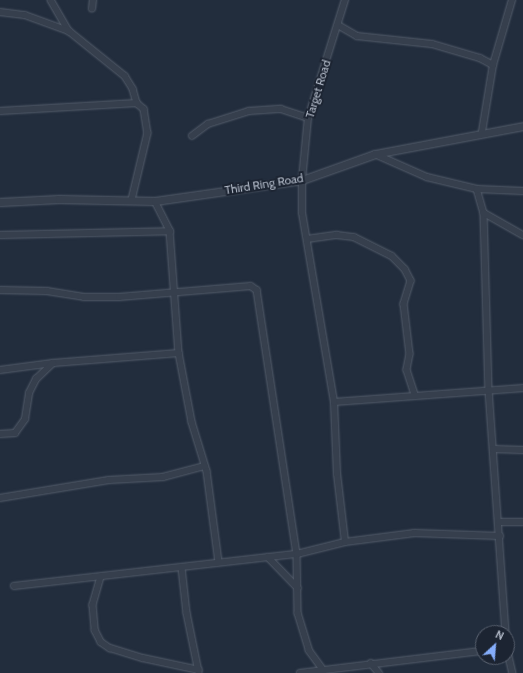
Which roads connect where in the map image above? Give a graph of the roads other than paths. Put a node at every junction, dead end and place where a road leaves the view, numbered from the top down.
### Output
1 (51, 0) edge
2 (93, 0) edge
3 (345, 0) edge
4 (512, 0) edge
5 (92, 9) dead end
6 (0, 12) edge
7 (338, 25) junction
8 (69, 31) junction
9 (493, 65) junction
10 (137, 103) junction
11 (0, 111) edge
12 (308, 118) junction
13 (523, 126) edge
14 (482, 132) junction
15 (192, 136) dead end
16 (375, 154) junction
17 (302, 180) junction
18 (477, 189) junction
19 (523, 191) edge
20 (132, 200) junction
21 (155, 201) junction
22 (0, 202) edge
23 (484, 213) junction
24 (170, 231) junction
25 (0, 235) edge
26 (523, 235) edge
27 (306, 239) junction
28 (0, 290) edge
29 (175, 292) junction
30 (179, 353) junction
31 (53, 363) junction
32 (0, 370) edge
33 (523, 388) edge
34 (489, 390) junction
35 (415, 395) junction
36 (334, 402) junction
37 (0, 434) edge
38 (493, 449) junction
39 (523, 450) edge
40 (205, 466) junction
41 (0, 498) edge
42 (499, 522) junction
43 (523, 522) edge
44 (500, 536) junction
45 (345, 542) junction
46 (297, 554) junction
47 (268, 557) junction
48 (219, 562) junction
49 (182, 568) junction
50 (101, 577) junction
51 (14, 586) dead end
52 (298, 588) junction
53 (506, 625) edge
54 (475, 652) edge
55 (371, 663) junction
56 (323, 669) junction
57 (199, 671) edge
58 (300, 673) edge
59 (379, 673) edge

1 - 8 street
2 - 5 street
3 - 7 street, Target Road
4 - 9 street
6 - 8 street
7 - 9 street
7 - 12 street, Target Road
8 - 10 street
9 - 14 street
10 - 11 street
10 - 20 street
12 - 15 street
12 - 17 street, Target Road
13 - 14 street, Third Ring Road
14 - 16 street, Third Ring Road
16 - 17 street, Third Ring Road
16 - 18 street
17 - 21 street, Third Ring Road
17 - 27 street, Target Road
18 - 19 street
18 - 23 street
20 - 21 street, Third Ring Road
20 - 22 street, Third Ring Road
21 - 24 street
23 - 26 street
23 - 34 street
24 - 25 street
24 - 29 street
27 - 35 street
27 - 36 street, Target Road
28 - 29 street
29 - 30 street
29 - 46 street
30 - 31 street
30 - 40 street
31 - 32 street
31 - 37 street
33 - 34 street
34 - 35 street
34 - 38 street
35 - 36 street
36 - 45 street, Target Road
38 - 39 street
38 - 42 street
40 - 41 street
40 - 48 street
42 - 43 street
42 - 44 street
44 - 45 street
44 - 53 street
45 - 46 street
46 - 47 street
46 - 52 street
47 - 48 street
47 - 52 street
48 - 49 street
49 - 50 street
49 - 57 street
50 - 51 street
50 - 57 street
52 - 56 street
54 - 55 street
55 - 56 street
55 - 59 street
56 - 58 street

